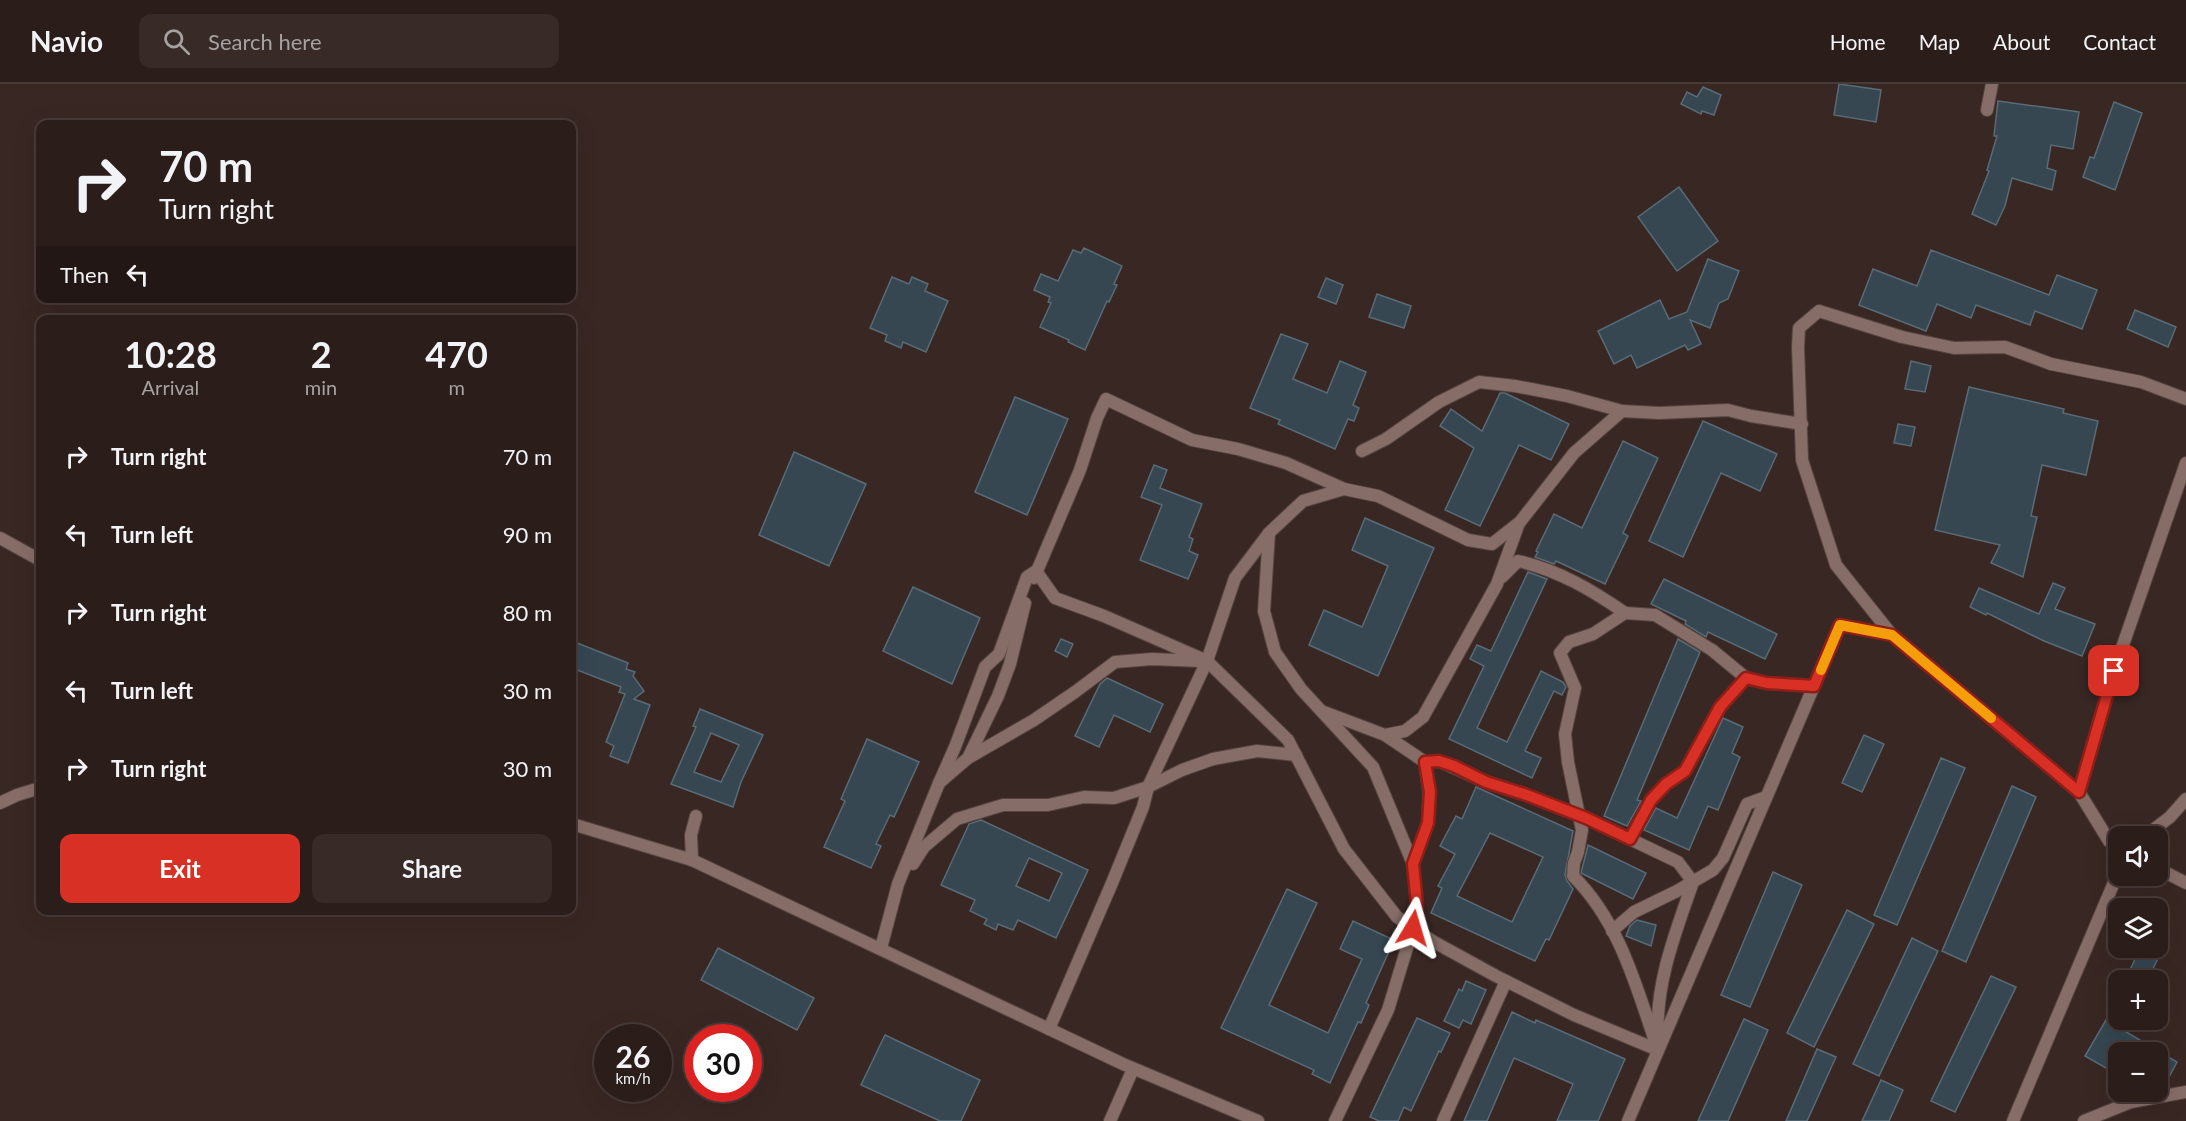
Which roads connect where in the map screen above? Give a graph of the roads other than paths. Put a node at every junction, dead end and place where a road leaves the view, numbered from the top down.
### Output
1 (1992, 84) edge
2 (1987, 110) dead end
3 (2186, 399) edge
4 (1622, 411) junction
5 (1802, 424) junction
6 (1362, 451) dead end
7 (2186, 463) edge
8 (1344, 489) junction
9 (1520, 522) junction
10 (1269, 533) junction
11 (0, 538) edge
12 (36, 558) edge
13 (1036, 571) junction
14 (1497, 584) junction
15 (1625, 613) junction
16 (1892, 635) junction
17 (1207, 661) junction
18 (1746, 678) junction
19 (1814, 686) junction
20 (1322, 712) junction
21 (1385, 735) junction
22 (1296, 755) junction
23 (968, 758) junction
24 (1425, 762) junction
25 (939, 783) junction
26 (1148, 787) junction
27 (36, 790) edge
28 (2079, 792) junction
29 (1766, 797) junction
30 (2186, 799) edge
31 (0, 802) edge
32 (696, 816) dead end
33 (1579, 816) junction
34 (576, 825) edge
35 (2158, 826) edge
36 (1630, 839) junction
37 (2108, 839) edge
38 (692, 860) junction
39 (1413, 864) junction
40 (2168, 874) edge
41 (1693, 882) junction
42 (898, 884) junction
43 (2186, 884) edge
44 (2112, 886) edge
45 (1413, 928) junction
46 (1612, 931) junction
47 (881, 948) junction
48 (1506, 981) junction
49 (1049, 1029) junction
50 (1658, 1050) junction
51 (1133, 1069) junction
52 (2186, 1092) edge
53 (1110, 1121) edge
54 (1258, 1121) edge
55 (1335, 1121) edge
56 (1443, 1121) edge
57 (1628, 1121) edge
58 (2013, 1121) edge
59 (2084, 1121) edge

1 - 2 street
3 - 5 street
4 - 5 street
4 - 6 street
4 - 9 street
5 - 16 street
7 - 28 street
8 - 9 street
8 - 10 street
8 - 13 street
9 - 14 street
10 - 17 street
10 - 20 street
11 - 12 street
13 - 17 street
13 - 23 street
13 - 25 street
14 - 15 street
14 - 21 street
15 - 18 street
15 - 33 street
16 - 19 street
16 - 28 street
17 - 22 street
17 - 23 street
17 - 26 street
18 - 19 street
18 - 36 street
19 - 29 street
20 - 21 street
20 - 39 street
21 - 24 street
22 - 26 street
22 - 45 street
23 - 25 street
24 - 33 street
24 - 39 street
25 - 42 street
26 - 42 street
26 - 49 street
27 - 31 street
28 - 37 street
29 - 41 street
29 - 50 street
30 - 35 street
32 - 38 street
33 - 36 street
33 - 46 street
34 - 38 street
36 - 41 street
38 - 47 street
39 - 45 street
40 - 43 street
41 - 46 street
41 - 50 street
42 - 47 street
44 - 58 street
45 - 48 street
45 - 55 street
46 - 50 street
47 - 49 street
48 - 50 street
48 - 56 street
49 - 51 street
50 - 57 street
51 - 53 street
51 - 54 street
52 - 59 street

